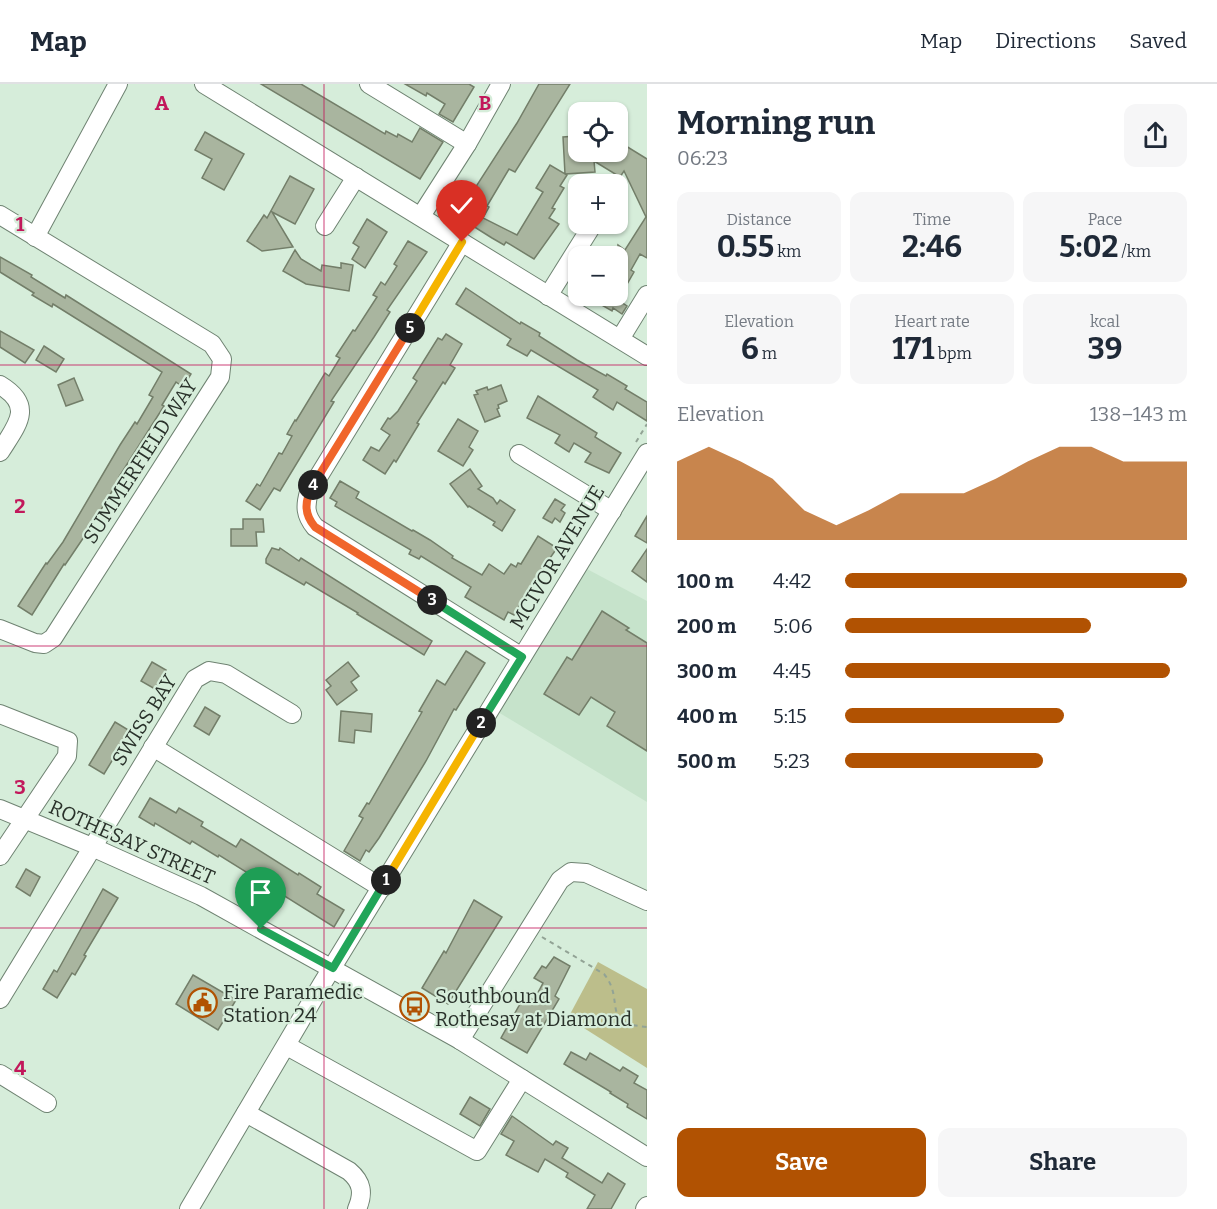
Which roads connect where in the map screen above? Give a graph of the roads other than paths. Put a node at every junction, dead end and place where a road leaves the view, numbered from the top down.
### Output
1 (118, 84) edge
2 (204, 84) edge
3 (369, 84) edge
4 (501, 84) edge
5 (466, 144) junction
6 (356, 177) junction
7 (0, 215) edge
8 (421, 216) junction
9 (325, 226) dead end
10 (587, 234) edge
11 (35, 237) junction
12 (462, 242) junction
13 (647, 295) edge
14 (548, 296) junction
15 (620, 339) junction
16 (647, 356) edge
17 (0, 385) edge
18 (0, 452) edge
19 (647, 453) edge
20 (519, 454) dead end
21 (612, 510) junction
22 (0, 629) edge
23 (522, 657) junction
24 (0, 714) edge
25 (292, 714) dead end
26 (153, 747) junction
27 (0, 809) edge
28 (24, 819) junction
29 (92, 847) junction
30 (0, 856) edge
31 (382, 888) junction
32 (647, 901) edge
33 (333, 968) junction
34 (0, 999) edge
35 (460, 1040) junction
36 (287, 1046) junction
37 (0, 1074) edge
38 (522, 1079) junction
39 (47, 1103) dead end
40 (246, 1113) junction
41 (647, 1157) edge
42 (189, 1209) edge
43 (357, 1209) edge

1 - 11 street
2 - 6 street
3 - 5 street
4 - 5 street
5 - 8 street
6 - 8 street
6 - 9 street
7 - 11 street, SUMMERFIELD WAY
8 - 12 street
10 - 14 street
11 - 22 street, SUMMERFIELD WAY
12 - 14 street
12 - 23 street
13 - 15 street
14 - 15 street
15 - 16 street
17 - 18 street
19 - 21 street, MCIVOR AVENUE
20 - 21 street
21 - 23 street, MCIVOR AVENUE
23 - 31 street, MCIVOR AVENUE
24 - 28 street
25 - 26 street, SWISS BAY
26 - 29 street, SWISS BAY
26 - 31 street
27 - 28 street, ROTHESAY STREET
28 - 29 street, ROTHESAY STREET
28 - 30 street
29 - 33 street, ROTHESAY STREET
29 - 34 street, SWISS BAY
31 - 33 street, MCIVOR AVENUE
32 - 35 street
33 - 35 street, ROTHESAY STREET
33 - 36 street, MCIVOR AVENUE
35 - 38 street, ROTHESAY STREET
36 - 38 street
36 - 40 street, MCIVOR AVENUE
37 - 39 street
38 - 41 street, ROTHESAY STREET
40 - 42 street, MCIVOR AVENUE
40 - 43 street

